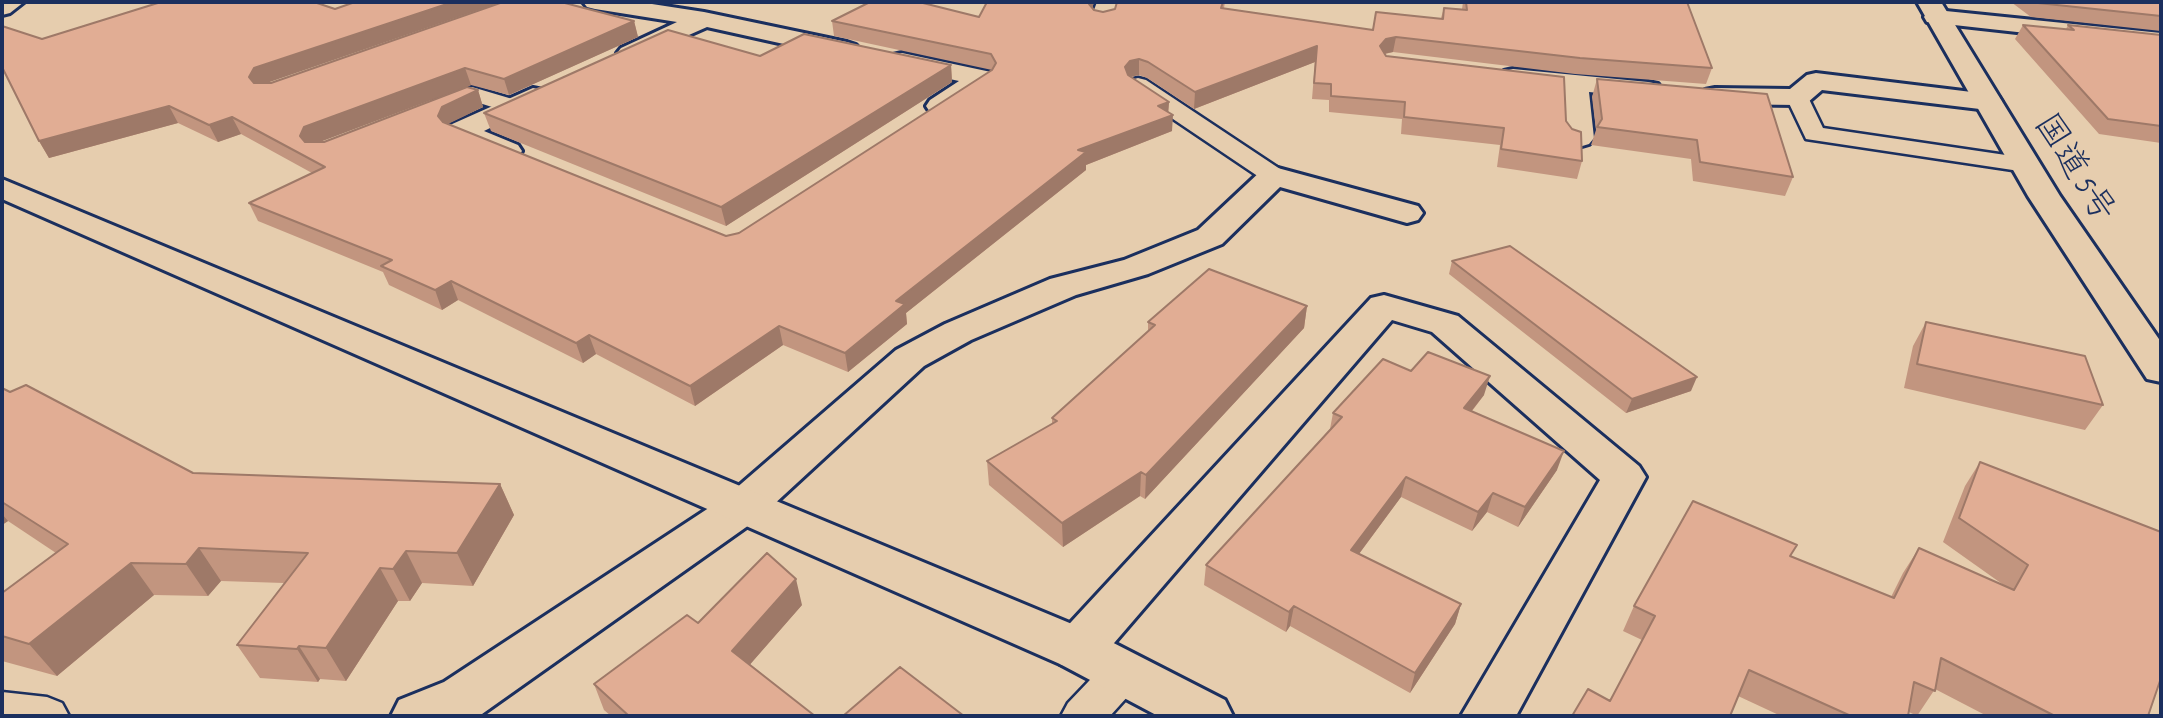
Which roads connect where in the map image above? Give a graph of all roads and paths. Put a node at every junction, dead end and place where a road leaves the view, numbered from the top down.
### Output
1 (12, 2) edge
2 (596, 2) edge
3 (2, 8) edge
4 (1933, 9) edge
5 (704, 19) junction
6 (2161, 41) edge
7 (608, 63) edge
8 (1484, 74) edge
9 (559, 85) edge
10 (1138, 85) edge
11 (1575, 85) junction
12 (1797, 97) junction
13 (1988, 102) junction
14 (511, 106) junction
15 (422, 114) edge
16 (913, 123) edge
17 (1579, 138) edge
18 (537, 163) edge
19 (2025, 165) junction
20 (1274, 176) junction
21 (2, 188) edge
22 (1407, 213) dead end
23 (2159, 363) edge
24 (743, 508) junction
25 (1078, 649) junction
26 (1124, 673) junction
27 (2, 710) edge
28 (47, 716) edge
29 (418, 716) edge
30 (1083, 716) edge
31 (1206, 716) edge
32 (1488, 716) edge

1 - 3 main road
2 - 5 main road
4 - 6 main road
4 - 13 main road, 国道5号
5 - 7 main road
5 - 16 main road
8 - 11 main road
9 - 14 main road
10 - 20 lane
11 - 12 main road
11 - 17 main road
12 - 13 main road
12 - 19 lane
13 - 19 main road, 国道5号
14 - 15 lane
14 - 18 main road
19 - 23 main road, 国道5号
20 - 22 main road
20 - 24 main road
21 - 24 main road
24 - 25 main road
24 - 29 main road
25 - 26 main road
25 - 32 main road
26 - 30 lane
26 - 31 main road
27 - 28 lane

